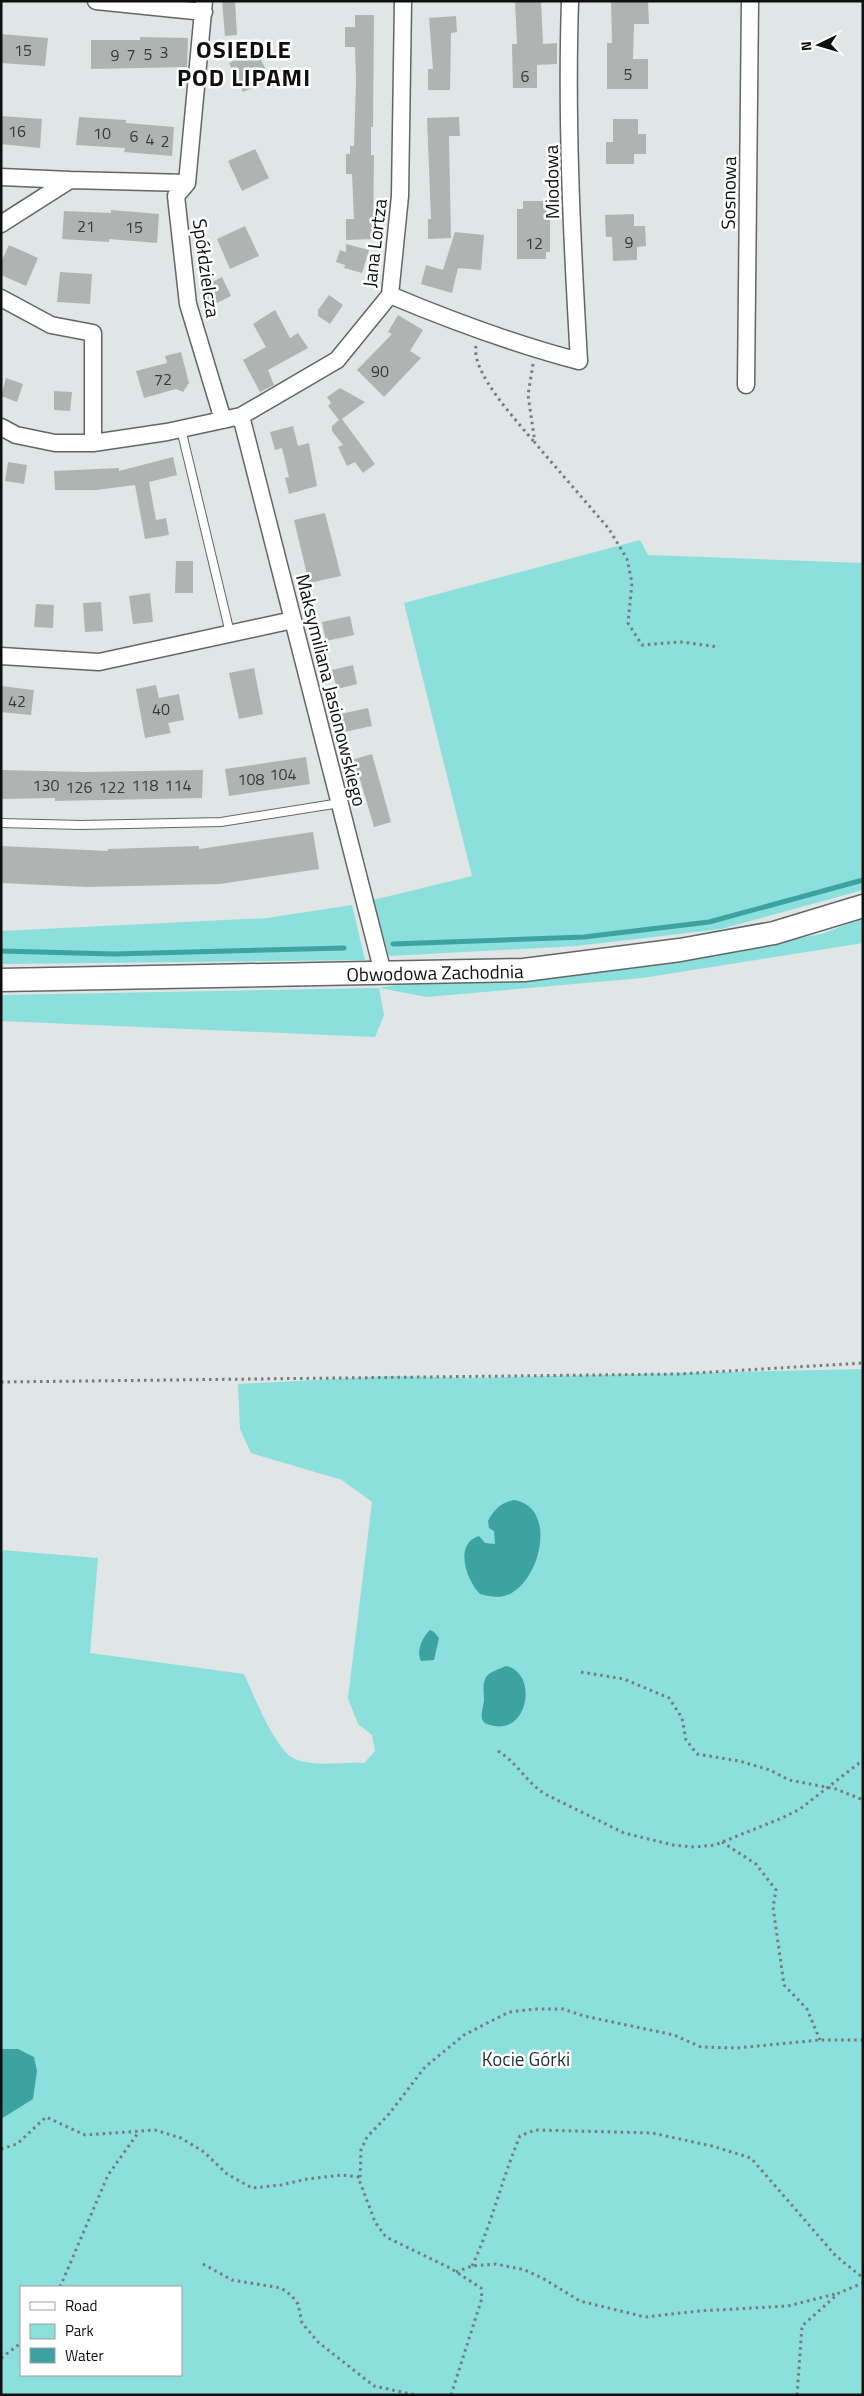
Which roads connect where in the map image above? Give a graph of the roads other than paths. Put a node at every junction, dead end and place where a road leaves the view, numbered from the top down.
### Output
1 (96, 1) edge
2 (402, 1) edge
3 (570, 1) edge
4 (750, 1) edge
5 (204, 7) edge
6 (1, 177) edge
7 (70, 180) junction
8 (186, 183) junction
9 (1, 224) edge
10 (390, 295) junction
11 (1, 298) edge
12 (746, 386) dead end
13 (241, 416) junction
14 (223, 420) junction
15 (1, 427) edge
16 (181, 429) junction
17 (93, 443) junction
18 (293, 620) junction
19 (230, 633) junction
20 (1, 656) edge
21 (340, 803) junction
22 (1, 823) edge
23 (863, 906) edge
24 (383, 973) junction
25 (1, 980) edge

1 - 5 street
2 - 10 street, Jana Lortza
3 - 10 street, Miodowa
4 - 12 street, Sosnowa
5 - 8 street, Spółdzielcza
6 - 7 street
7 - 8 street
7 - 9 street
8 - 14 street, Spółdzielcza
10 - 13 street, Jana Lortza
11 - 17 street
13 - 14 street, Jana Lortza
13 - 18 street, Maksymiliana Jasionowskiego
14 - 16 street, Jana Lortza
15 - 17 street, Jana Lortza
16 - 17 street, Jana Lortza
16 - 19 lane
18 - 19 street
18 - 21 street, Maksymiliana Jasionowskiego
19 - 20 street
21 - 22 lane
21 - 24 street, Maksymiliana Jasionowskiego
23 - 24 main road, Obwodowa Zachodnia
24 - 25 main road, Obwodowa Zachodnia

